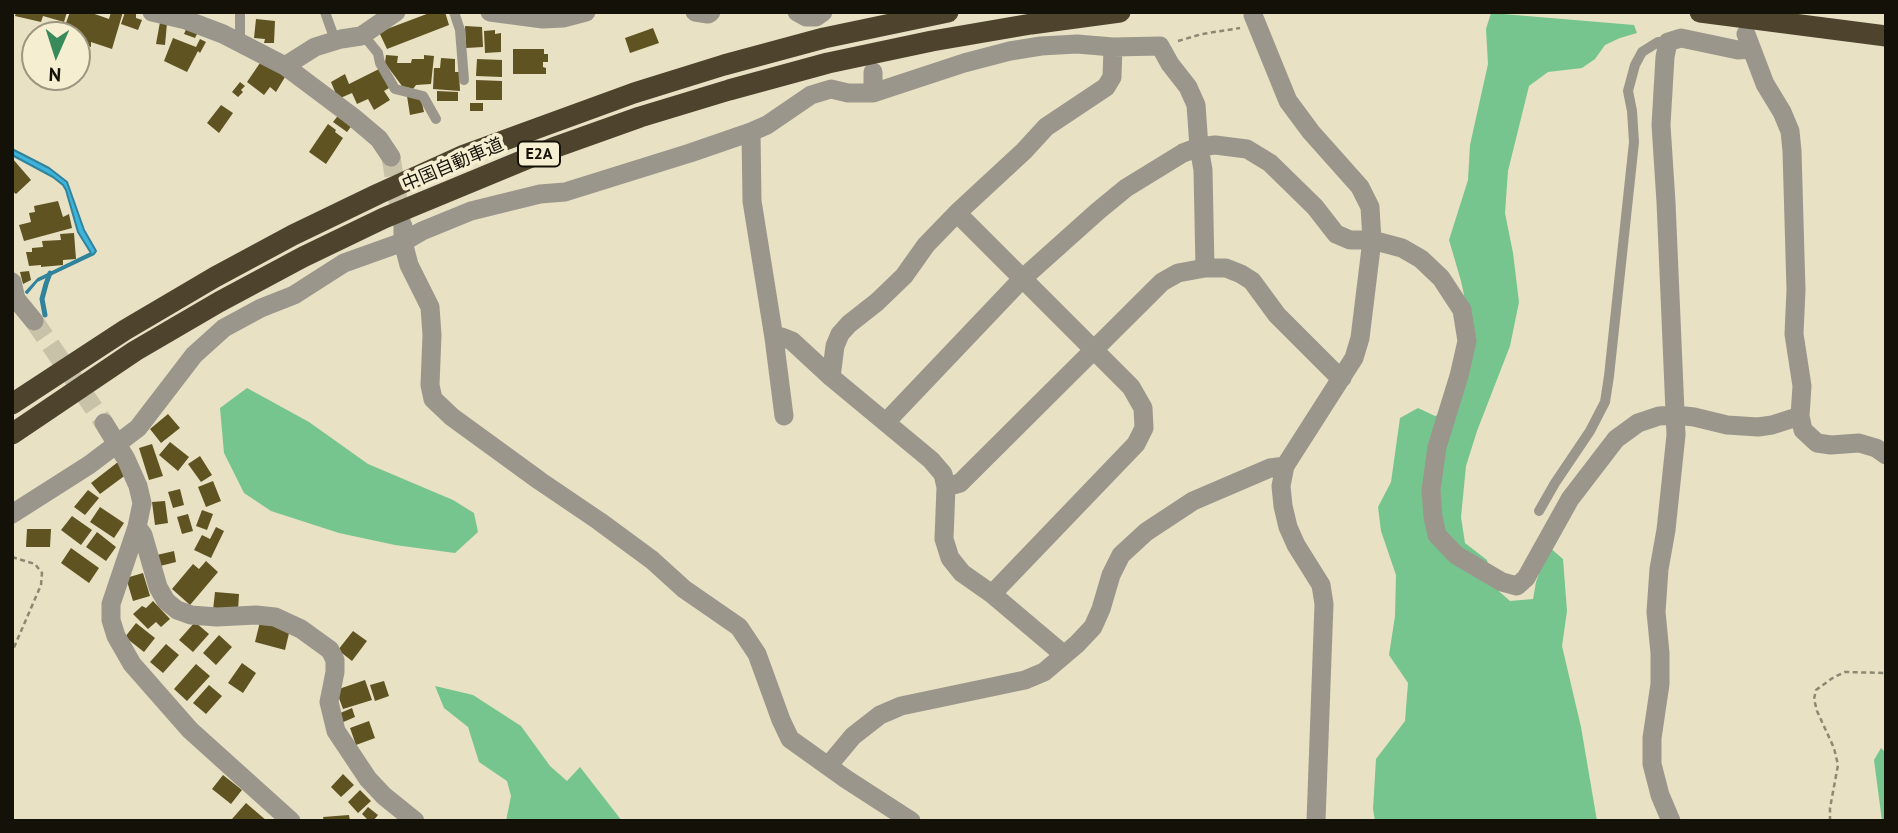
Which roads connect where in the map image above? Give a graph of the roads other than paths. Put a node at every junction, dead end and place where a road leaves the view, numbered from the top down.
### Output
1 (152, 12) edge
2 (240, 12) edge
3 (325, 12) edge
4 (396, 12) edge
5 (454, 12) edge
6 (490, 12) edge
7 (586, 12) edge
8 (695, 12) edge
9 (711, 12) edge
10 (797, 12) edge
11 (823, 12) edge
12 (948, 12) edge
13 (1120, 12) edge
14 (1700, 12) edge
15 (1255, 20) road end
16 (361, 36) junction
17 (1886, 36) edge
18 (335, 40) junction
19 (240, 42) junction
20 (1668, 42) junction
21 (1113, 47) junction
22 (285, 66) junction
23 (873, 72) dead end
24 (464, 80) dead end
25 (873, 93) junction
26 (436, 119) dead end
27 (751, 132) junction
28 (1199, 148) junction
29 (391, 157) tunnel mouth
30 (957, 213) junction
31 (403, 234) junction
32 (1372, 240) junction
33 (1205, 268) junction
34 (1023, 279) junction
35 (12, 282) edge
36 (34, 321) tunnel mouth
37 (774, 338) junction
38 (1093, 349) junction
39 (831, 377) junction
40 (1342, 378) junction
41 (12, 404) edge
42 (1676, 415) junction
43 (784, 416) dead end
44 (1800, 416) junction
45 (886, 422) junction
46 (104, 423) tunnel mouth
47 (12, 434) edge
48 (117, 445) junction
49 (1886, 455) edge
50 (1285, 466) junction
51 (946, 487) junction
52 (1539, 511) dead end
53 (12, 514) edge
54 (137, 527) junction
55 (992, 594) junction
56 (1063, 654) junction
57 (828, 766) junction
58 (291, 821) edge
59 (415, 821) edge
60 (911, 821) edge
61 (1316, 821) edge
62 (1671, 821) edge

1 - 19 street
2 - 19 lane
3 - 18 lane
4 - 16 street
5 - 24 lane
6 - 7 street
8 - 9 street
10 - 11 street
12 - 41 highway, 中国自動車道 / E2A
13 - 47 highway, 中国自動車道 / E2A
14 - 17 highway
15 - 32 street
16 - 18 street
16 - 26 lane
18 - 22 street
19 - 22 street
20 - 42 street
20 - 44 street
20 - 52 lane
21 - 25 street
21 - 28 street
21 - 30 street
22 - 29 street
23 - 25 street
25 - 27 street
27 - 31 street
27 - 37 street
28 - 32 street
28 - 33 street
28 - 34 street
30 - 34 street
30 - 39 street
31 - 48 street
31 - 57 street
32 - 40 street
32 - 42 street
33 - 38 street
33 - 40 street
34 - 38 street
34 - 45 street
35 - 36 street
37 - 39 street
37 - 43 street
38 - 51 street
38 - 55 street
39 - 45 street
40 - 50 street
42 - 44 street
42 - 62 street
44 - 49 street
45 - 51 street
46 - 48 street
48 - 53 street
48 - 54 street
50 - 56 street
50 - 61 street
51 - 55 street
54 - 58 street
54 - 59 street
55 - 56 street
56 - 57 street
57 - 60 street

